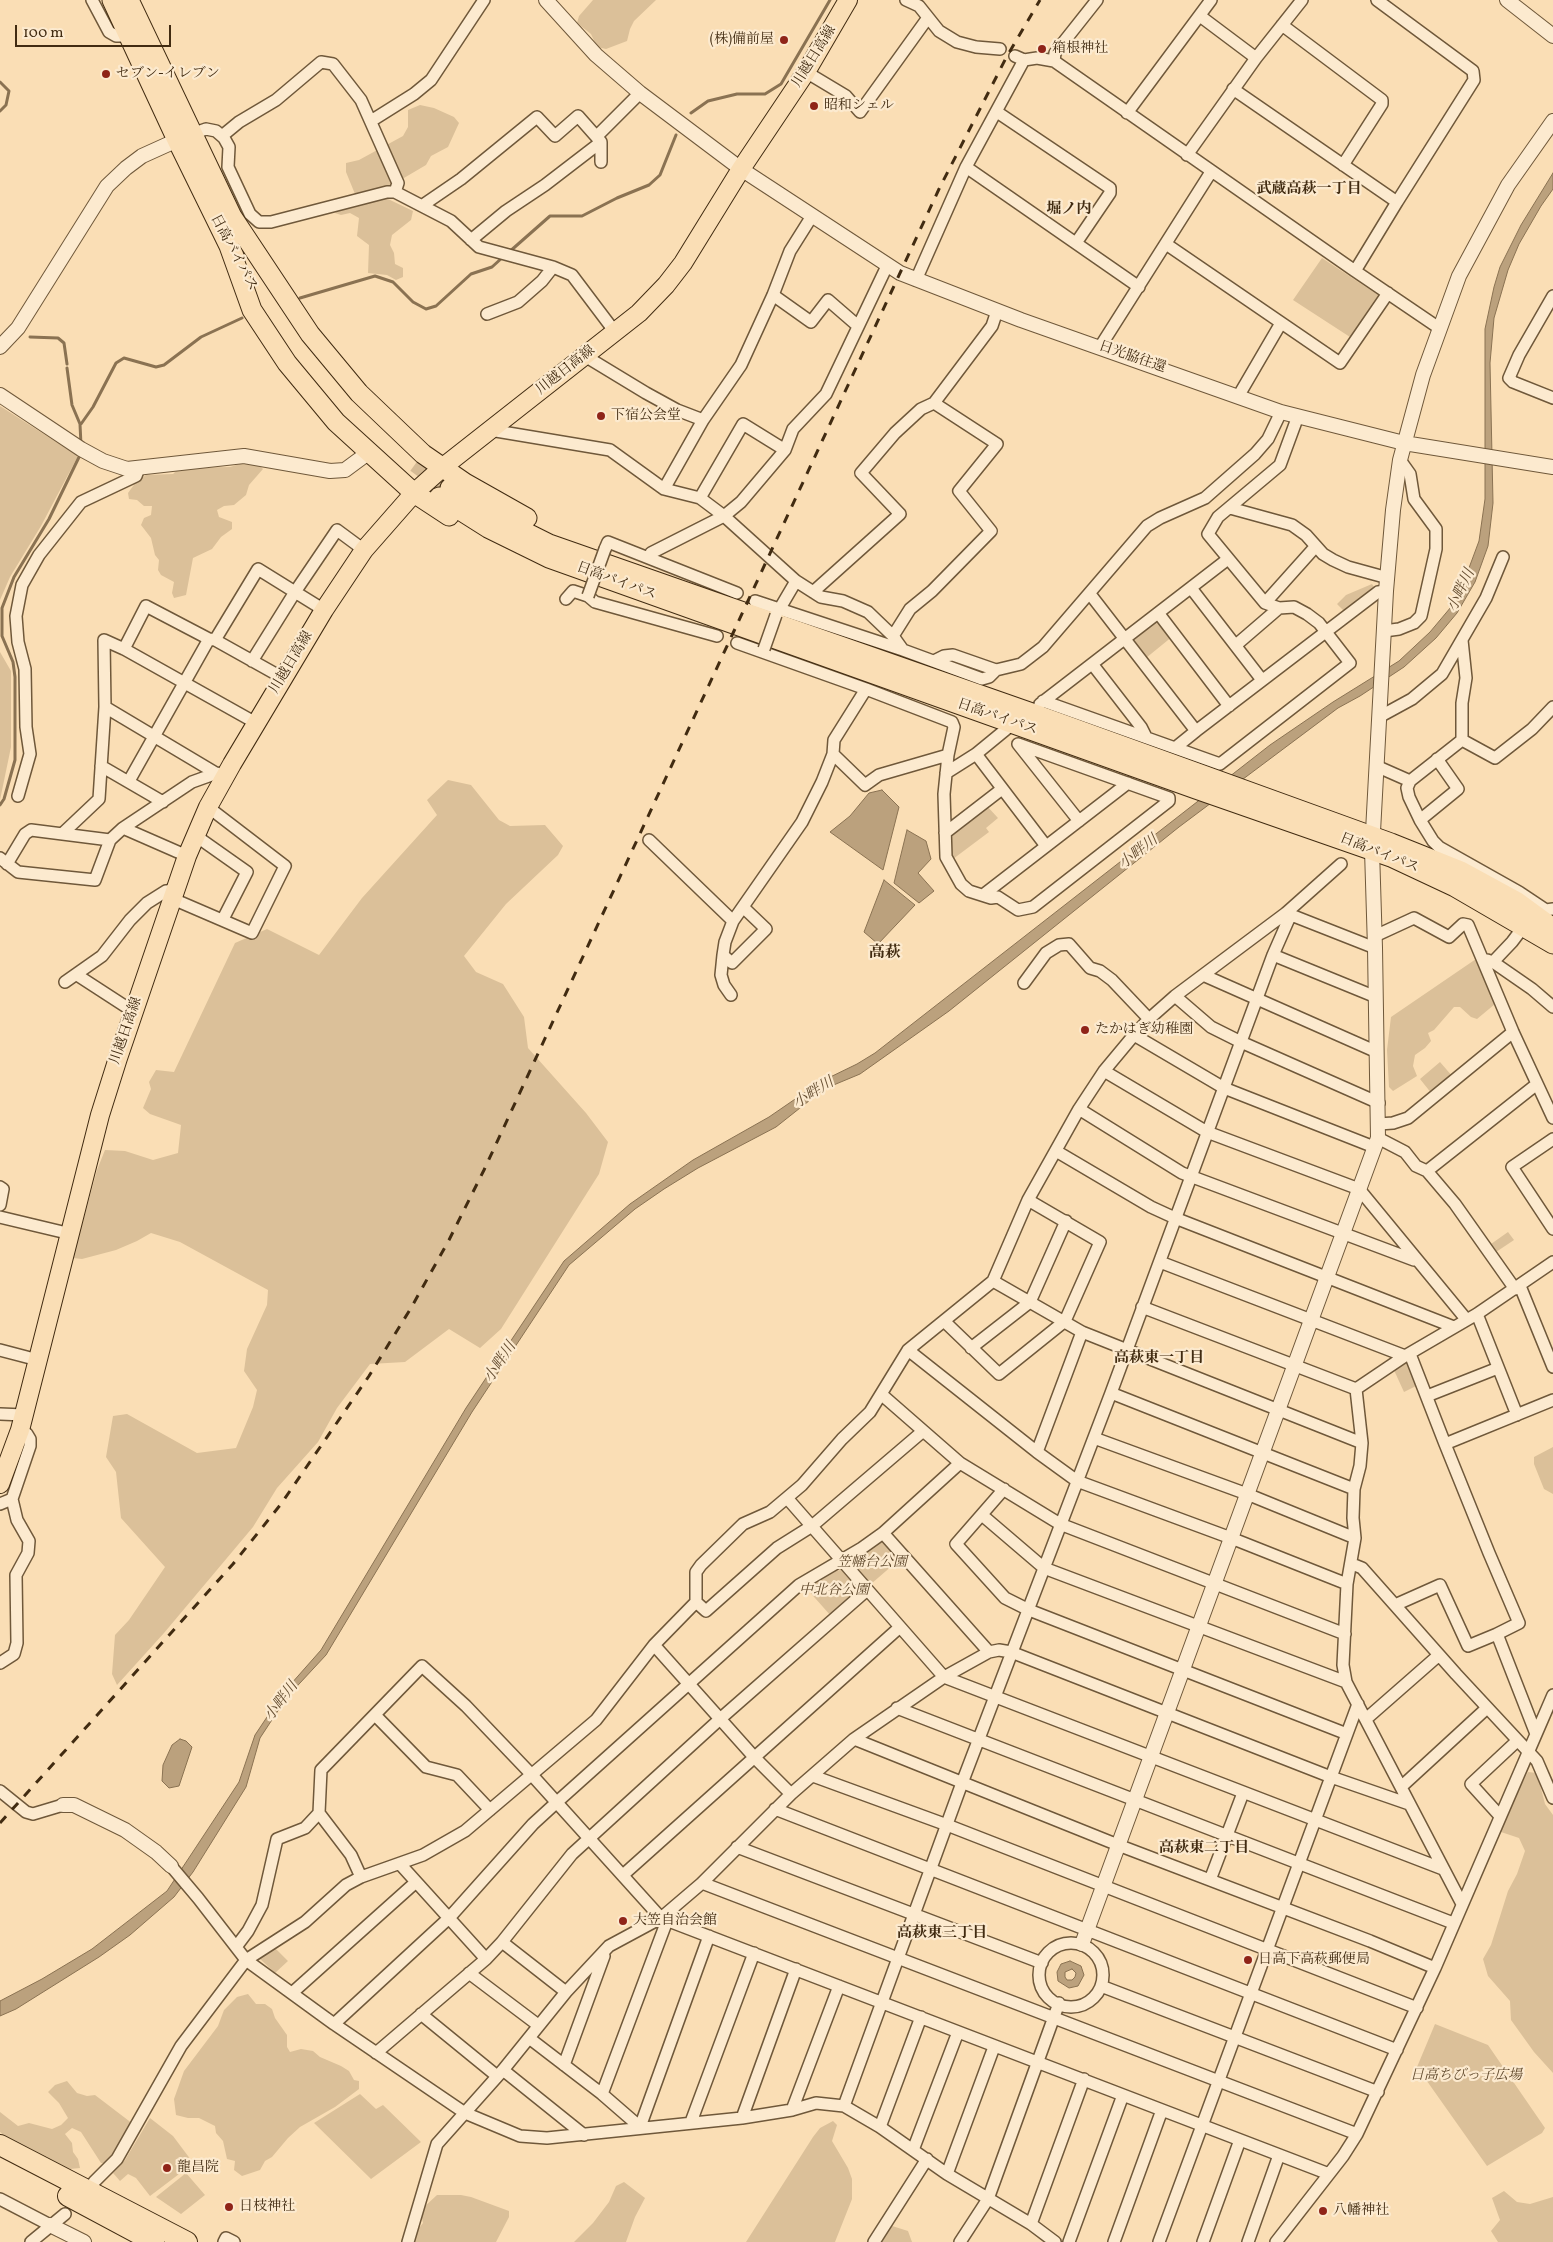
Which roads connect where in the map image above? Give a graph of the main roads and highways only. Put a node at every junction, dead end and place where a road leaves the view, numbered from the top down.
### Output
1 (112, 0) edge
2 (129, 0) edge
3 (848, 0) edge
4 (185, 137) junction
5 (273, 311) junction
6 (411, 467) tunnel mouth
7 (443, 467) junction
8 (444, 492) tunnel mouth
9 (414, 493) junction
10 (724, 605) junction
11 (1373, 843) junction
12 (1553, 928) edge
13 (1553, 944) edge
14 (0, 1484) edge
15 (0, 2145) edge
16 (0, 2160) edge
17 (154, 2242) edge
18 (187, 2242) edge

1 - 4 highway, 日高バイパス
2 - 4 highway, 日高バイパス
3 - 7 main road, 川越日高線
4 - 5 highway, 日高バイパス
4 - 5 highway, 日高バイパス
5 - 6 highway, 日高バイパス
5 - 7 highway
5 - 9 highway
7 - 9 main road, 川越日高線
7 - 10 highway
8 - 10 highway, 日高バイパス
9 - 10 highway
9 - 14 main road, 川越日高線
10 - 11 highway, 日高バイパス
10 - 11 highway, 日高バイパス
11 - 12 highway, 日高バイパス
11 - 13 highway, 日高バイパス
15 - 18 highway
16 - 17 highway

